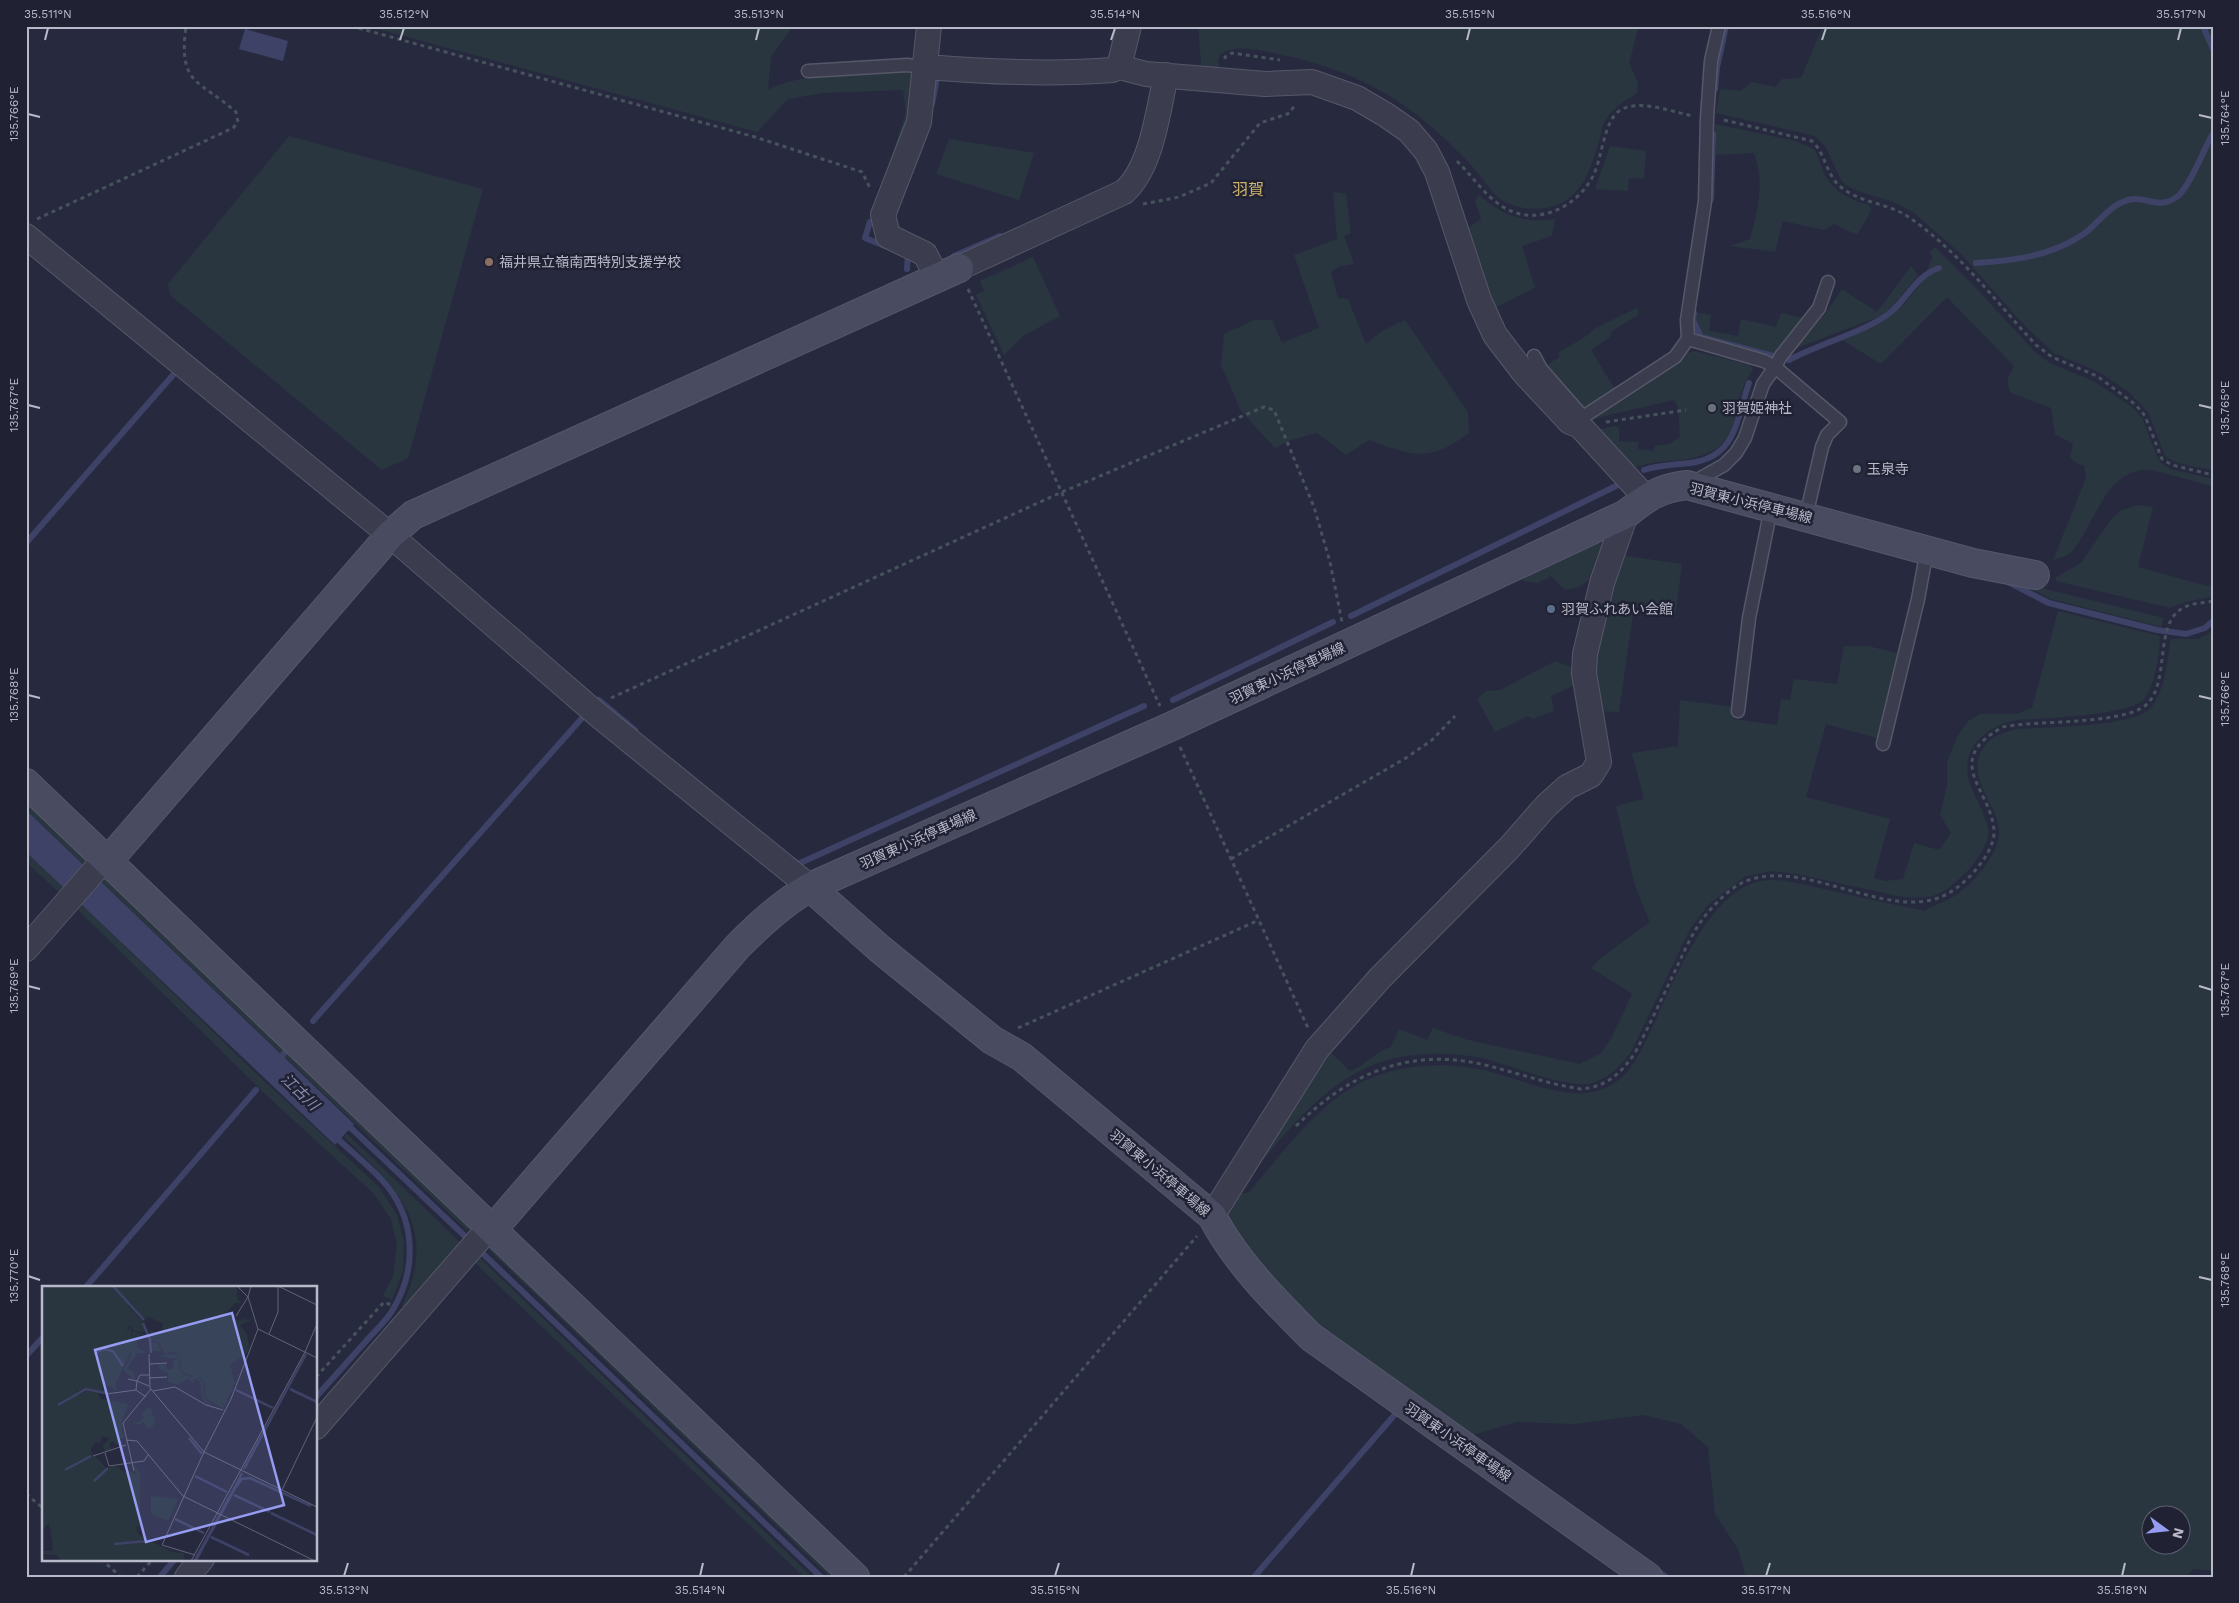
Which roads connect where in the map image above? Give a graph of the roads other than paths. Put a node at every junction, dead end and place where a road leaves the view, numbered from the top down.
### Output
1 (929, 26) edge
2 (1129, 26) edge
3 (1720, 26) edge
4 (926, 67) junction
5 (1119, 67) junction
6 (808, 71) dead end
7 (1166, 75) junction
8 (30, 230) edge
9 (948, 273) junction
10 (1828, 282) dead end
11 (1688, 339) junction
12 (1534, 356) dead end
13 (1775, 367) junction
14 (1582, 425) junction
15 (1687, 485) junction
16 (1636, 506) junction
17 (1771, 508) junction
18 (1806, 516) junction
19 (390, 535) junction
20 (1927, 550) junction
21 (2035, 574) dead end
22 (1738, 710) dead end
23 (1883, 744) dead end
24 (26, 783) edge
25 (101, 866) junction
26 (810, 887) junction
27 (26, 950) edge
28 (1212, 1216) junction
29 (481, 1240) junction
30 (318, 1426) edge
31 (201, 1560) edge
32 (187, 1577) edge
33 (855, 1577) edge
34 (1648, 1577) edge

1 - 4 street
2 - 5 street
3 - 11 lane
4 - 5 street
4 - 6 lane
4 - 9 street
5 - 7 street
7 - 9 street
7 - 14 street
8 - 19 street
9 - 19 street
10 - 13 lane
11 - 13 lane
11 - 14 lane
12 - 14 lane
13 - 15 lane
13 - 18 lane
14 - 16 street
15 - 16 street, 羽賀東小浜停車場線
15 - 17 street, 羽賀東小浜停車場線
16 - 26 street, 羽賀東小浜停車場線
16 - 28 street
17 - 18 street, 羽賀東小浜停車場線
17 - 22 lane
18 - 20 street, 羽賀東小浜停車場線
19 - 25 street
19 - 26 street
20 - 21 street, 羽賀東小浜停車場線
20 - 23 lane
24 - 25 street
25 - 27 street
25 - 29 street
26 - 28 street, 羽賀東小浜停車場線
26 - 29 street
28 - 34 street, 羽賀東小浜停車場線
29 - 30 street
29 - 33 street
31 - 32 street

